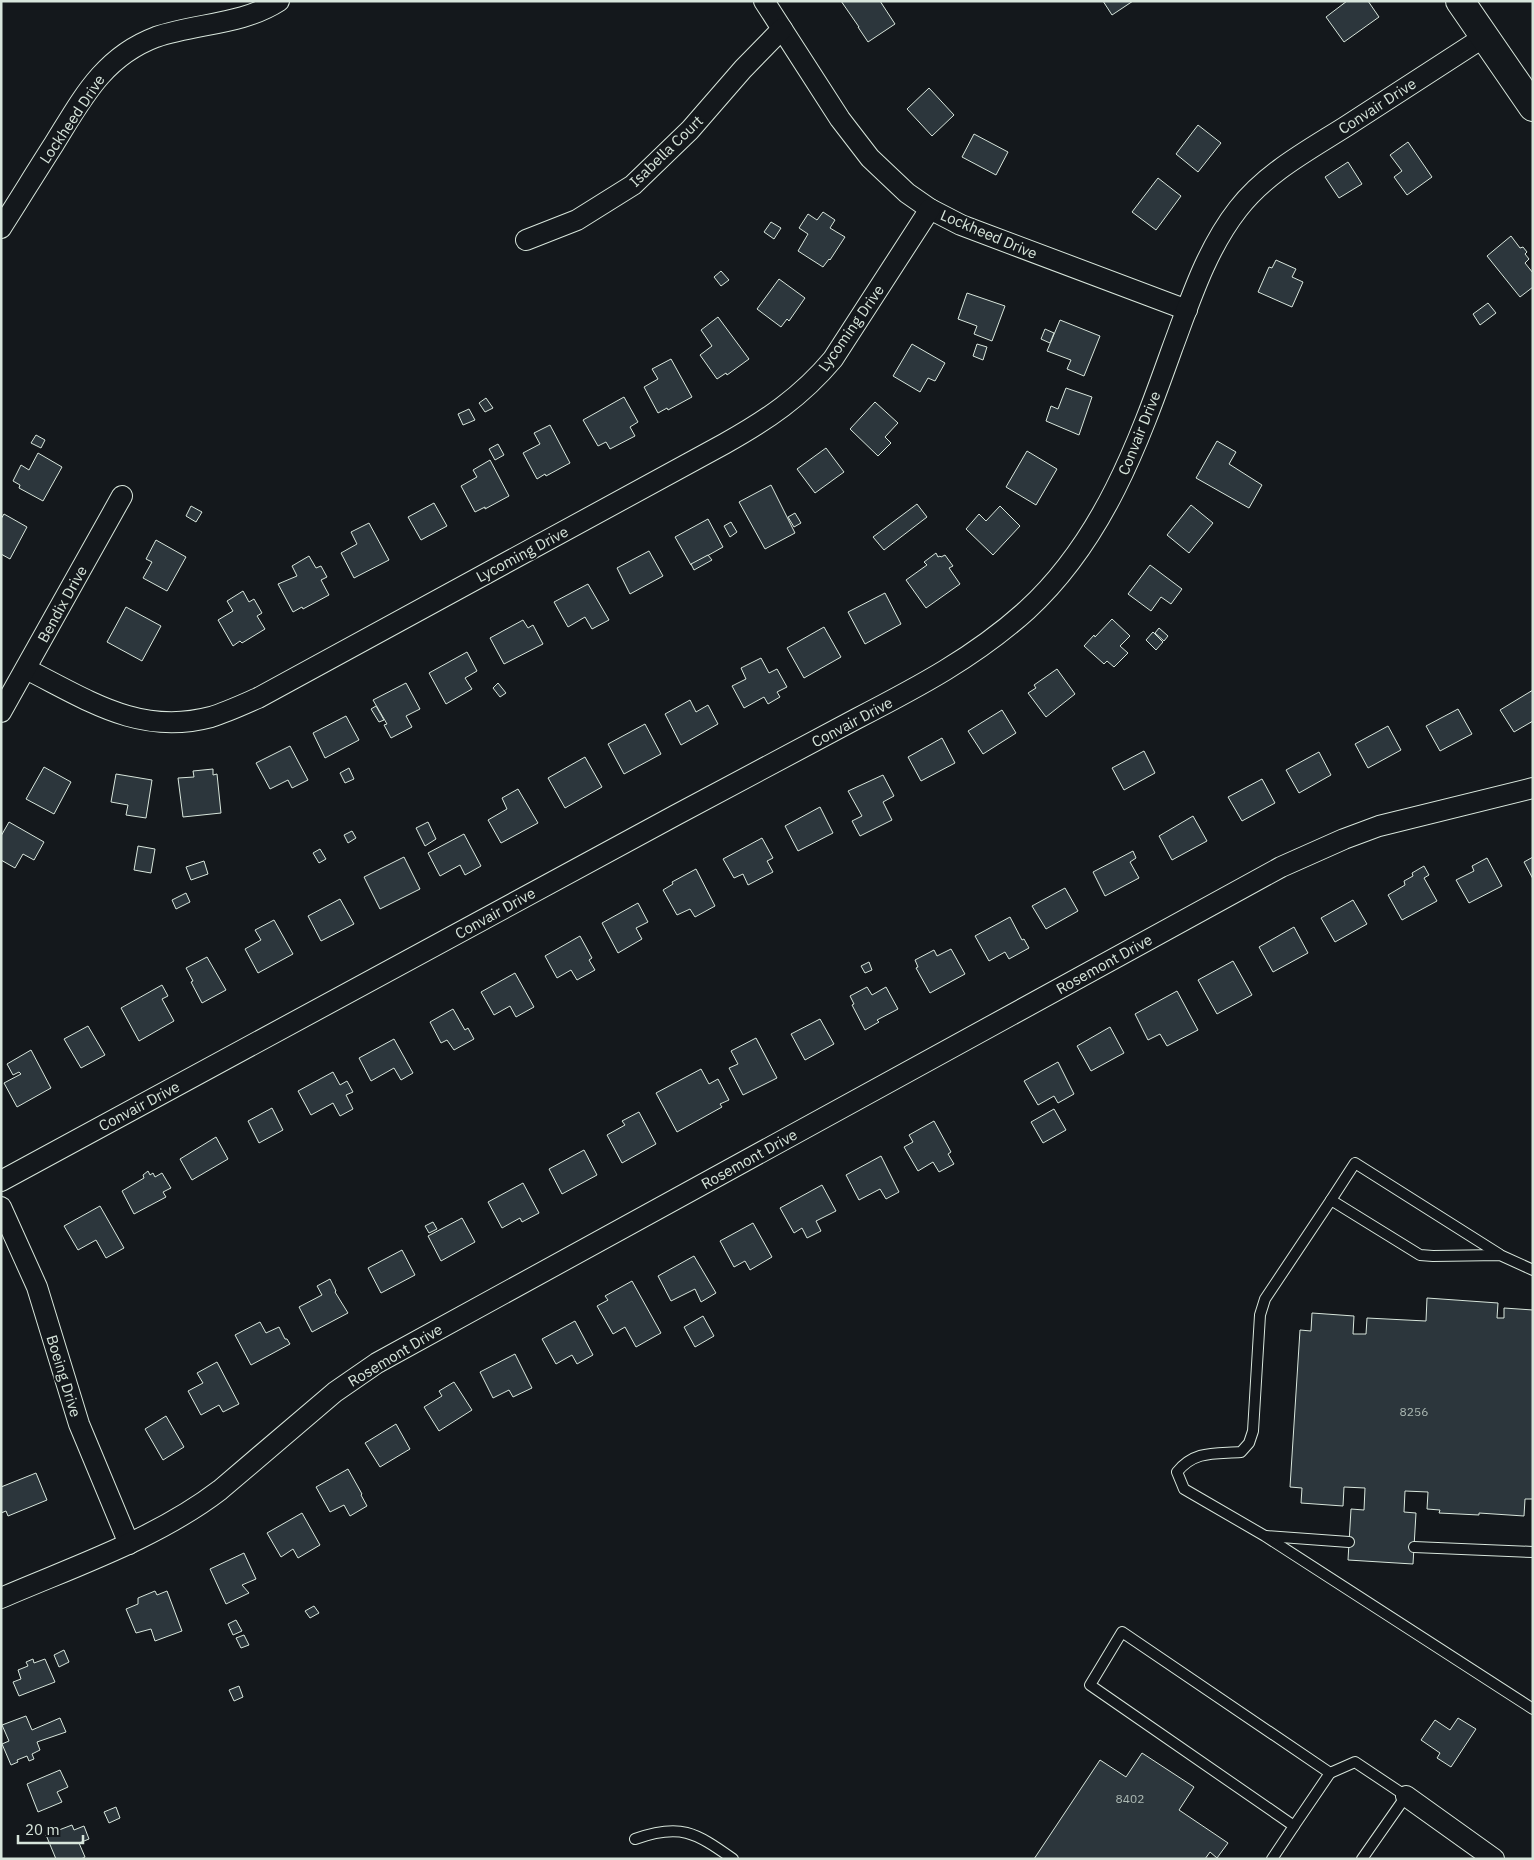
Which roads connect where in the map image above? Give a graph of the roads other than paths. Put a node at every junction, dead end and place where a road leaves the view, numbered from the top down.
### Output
1 (279, 1) edge
2 (764, 1) edge
3 (1460, 1) edge
4 (782, 29) junction
5 (1484, 37) junction
6 (1533, 107) edge
7 (930, 209) junction
8 (1, 228) edge
9 (526, 240) dead end
10 (1186, 310) junction
11 (122, 496) dead end
12 (26, 669) junction
13 (1, 712) edge
14 (1533, 788) edge
15 (1, 1181) edge
16 (1332, 1200) junction
17 (1, 1207) edge
18 (1500, 1255) junction
19 (1533, 1270) edge
20 (1265, 1536) junction
21 (1349, 1542) dead end
22 (129, 1544) junction
23 (1414, 1547) dead end
24 (1533, 1552) edge
25 (1, 1598) edge
26 (1533, 1709) edge
27 (1330, 1773) junction
28 (1406, 1796) junction
29 (1294, 1826) junction
30 (635, 1839) dead end
31 (733, 1859) edge
32 (1272, 1859) edge
33 (1362, 1859) edge
34 (1494, 1859) edge

1 - 8 street, Lockheed Drive
2 - 4 street, Lockheed Drive
3 - 5 street
4 - 7 street, Lockheed Drive
4 - 9 street, Isabella Court
5 - 6 street
5 - 10 street, Convair Drive
7 - 10 street, Lockheed Drive
7 - 12 street, Lycoming Drive
10 - 15 street, Convair Drive
11 - 12 street, Bendix Drive
12 - 13 street, Bendix Drive
14 - 22 street, Rosemont Drive
16 - 18 lane
16 - 18 lane
16 - 20 lane
17 - 22 street, Boeing Drive
18 - 19 lane
20 - 21 lane
20 - 26 lane
22 - 25 street, Rosemont Drive
23 - 24 lane
27 - 28 lane
27 - 29 lane
27 - 29 lane
28 - 33 lane
28 - 34 street
29 - 32 lane
30 - 31 lane

